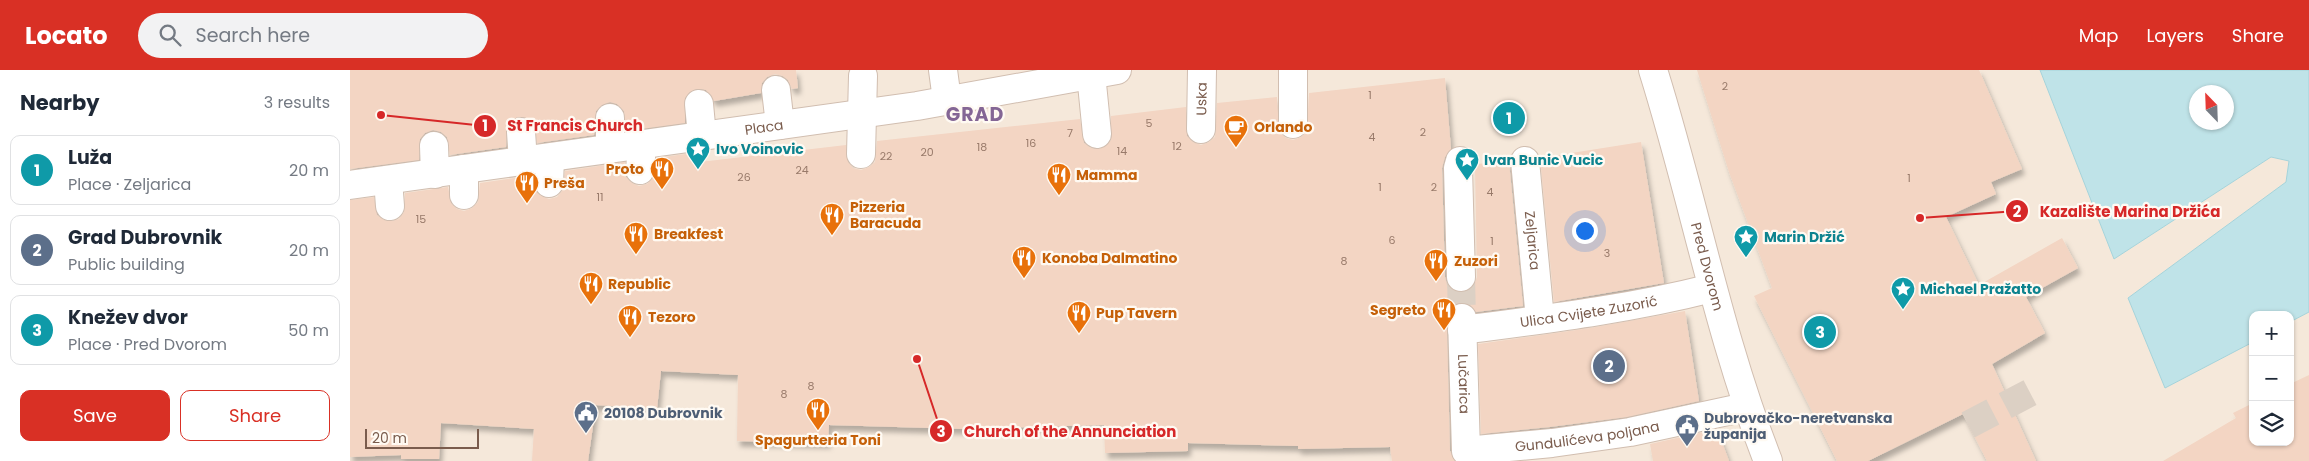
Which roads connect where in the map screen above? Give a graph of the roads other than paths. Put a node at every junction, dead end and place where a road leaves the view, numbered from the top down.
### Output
1 (943, 70) edge
2 (1202, 70) edge
3 (1293, 70) edge
4 (1653, 70) edge
5 (1104, 72) edge
6 (863, 76) dead end
7 (1036, 77) edge
8 (776, 90) dead end
9 (947, 100) junction
10 (700, 104) dead end
11 (862, 114) junction
12 (610, 118) dead end
13 (1293, 124) dead end
14 (780, 125) junction
15 (1200, 129) dead end
16 (521, 132) dead end
17 (1097, 134) dead end
18 (702, 136) junction
19 (434, 146) dead end
20 (610, 149) junction
21 (861, 154) dead end
22 (523, 161) junction
23 (1460, 161) dead end
24 (1525, 161) dead end
25 (435, 174) junction
26 (350, 185) edge
27 (1461, 277) tunnel mouth
28 (1712, 288) junction
29 (1540, 319) junction
30 (1462, 324) joint
31 (1746, 407) junction
32 (1479, 452) edge
33 (1768, 461) edge

1 - 9 street
2 - 15 street, Uska
3 - 13 street
4 - 28 street, Pred Dvorom
5 - 7 street, Placa
5 - 17 street
6 - 11 street
7 - 9 street, Placa
8 - 14 street
9 - 11 street, Placa
10 - 18 street
11 - 14 street, Placa
11 - 21 street
12 - 20 street
14 - 18 street, Placa
16 - 22 street
18 - 20 street, Placa
19 - 25 street
20 - 22 street, Placa
22 - 25 street, Placa
23 - 27 street
24 - 29 street, Zeljarica
25 - 26 street, Placa
28 - 29 street, Ulica Cvijete Zuzorić
28 - 31 street, Pred Dvorom
29 - 30 street, Ulica Cvijete Zuzorić
30 - 32 street, Lučarica
31 - 32 street, Gundulićeva poljana
31 - 33 street, Pred Dvorom

